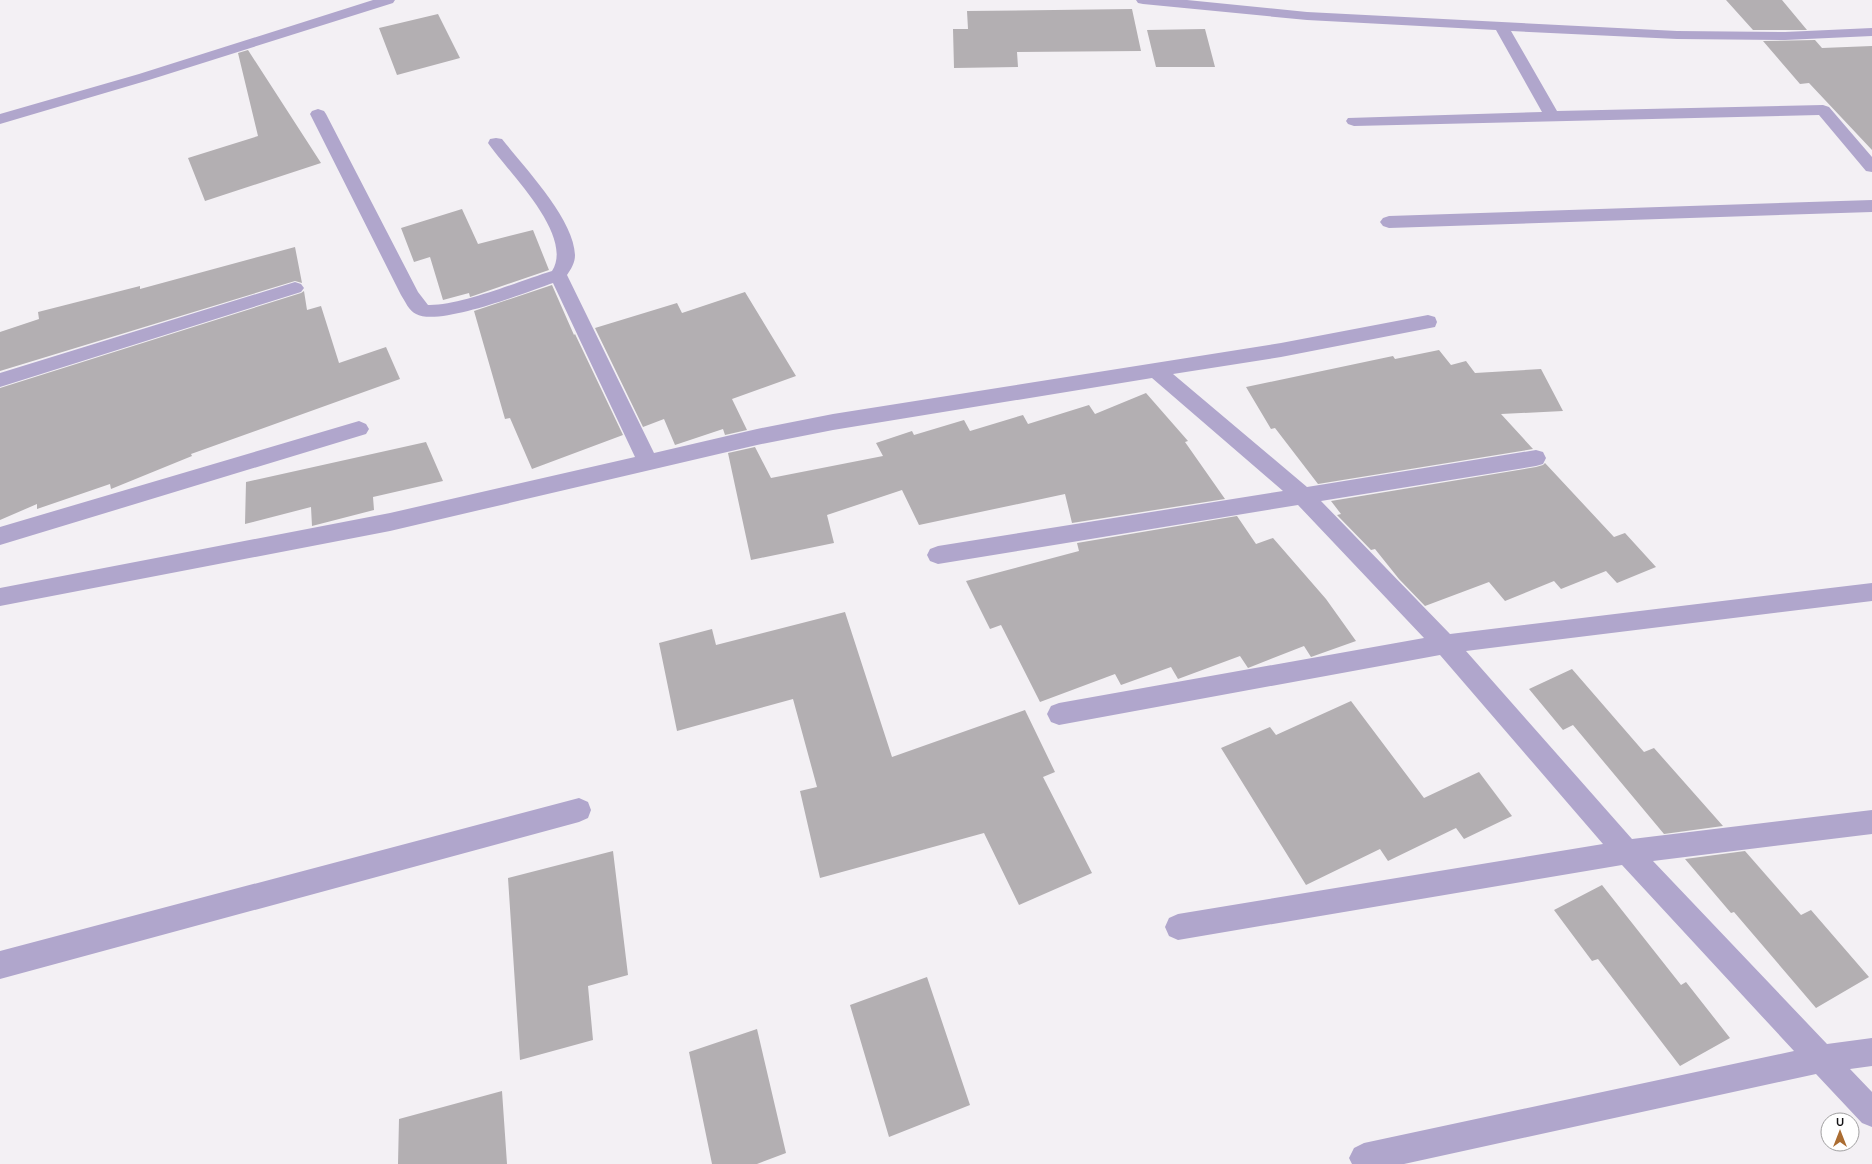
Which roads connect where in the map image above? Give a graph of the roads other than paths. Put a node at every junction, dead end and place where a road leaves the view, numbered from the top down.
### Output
1 (388, 0) edge
2 (1143, 0) edge
3 (1501, 26) junction
4 (1872, 32) edge
5 (318, 114) dead end
6 (1552, 116) junction
7 (0, 119) edge
8 (1354, 121) dead end
9 (496, 143) dead end
10 (1872, 167) edge
11 (1872, 206) edge
12 (1389, 222) dead end
13 (558, 275) junction
14 (295, 288) dead end
15 (1428, 322) dead end
16 (1155, 370) junction
17 (0, 380) edge
18 (359, 429) dead end
19 (1536, 458) dead end
20 (648, 462) junction
21 (1302, 495) junction
22 (0, 536) edge
23 (938, 555) dead end
24 (1872, 592) edge
25 (0, 597) edge
26 (1445, 644) junction
27 (1059, 714) dead end
28 (579, 810) dead end
29 (1872, 822) edge
30 (1627, 852) junction
31 (1178, 927) dead end
32 (0, 965) edge
33 (1872, 1052) edge
34 (1821, 1059) junction
35 (1872, 1113) edge
36 (1364, 1158) dead end

1 - 7 street
2 - 3 street
3 - 4 street
3 - 6 street
5 - 13 street
6 - 8 street
6 - 10 street
9 - 13 street
11 - 12 street
13 - 20 street
14 - 17 street
15 - 16 street
16 - 20 street
16 - 21 street
18 - 22 street
19 - 21 street
20 - 25 street
21 - 23 street
21 - 26 street
24 - 26 street
26 - 27 street
26 - 30 street
28 - 32 street
29 - 30 street
30 - 31 street
30 - 34 street
33 - 34 street
34 - 35 street
34 - 36 street

